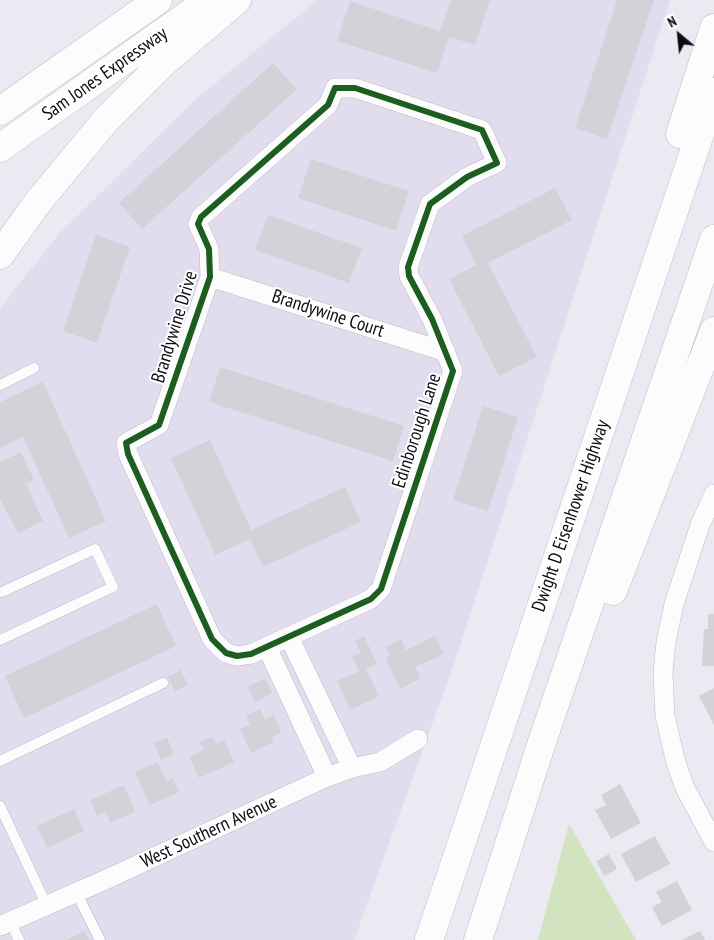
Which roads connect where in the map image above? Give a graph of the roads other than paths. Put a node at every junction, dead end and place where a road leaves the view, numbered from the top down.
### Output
1 (158, 0) edge
2 (209, 0) edge
3 (237, 0) edge
4 (714, 28) edge
5 (714, 92) edge
6 (0, 112) edge
7 (0, 148) edge
8 (497, 163) joint
9 (714, 239) edge
10 (0, 255) edge
11 (210, 277) junction
12 (644, 300) junction
13 (714, 331) edge
14 (446, 352) junction
15 (34, 368) dead end
16 (0, 385) edge
17 (714, 494) edge
18 (1, 591) edge
19 (289, 637) junction
20 (0, 640) edge
21 (267, 647) junction
22 (163, 683) dead end
23 (418, 740) dead end
24 (542, 742) junction
25 (0, 761) edge
26 (352, 768) junction
27 (327, 777) junction
28 (0, 806) edge
29 (714, 842) edge
30 (76, 892) junction
31 (46, 904) junction
32 (5, 923) edge
33 (19, 940) edge
34 (100, 940) edge
35 (429, 940) edge
36 (478, 940) edge

1 - 6 highway, Sam Jones Expressway
2 - 7 highway, Sam Jones Expressway
3 - 10 highway
4 - 12 highway
5 - 12 highway, Dwight D Eisenhower Highway
8 - 11 street, Brandywine Drive
8 - 14 street, Edinborough Lane
9 - 24 highway
11 - 14 street, Brandywine Court
11 - 21 street, Brandywine Drive
12 - 35 highway, Dwight D Eisenhower Highway
13 - 24 highway
14 - 19 street, Edinborough Lane
15 - 16 lane
17 - 29 street
18 - 20 lane
19 - 21 street, Brandywine Drive
19 - 26 street
21 - 27 street
22 - 25 lane
23 - 26 street, West Southern Avenue
24 - 36 highway
26 - 27 street, West Southern Avenue
27 - 30 street, West Southern Avenue
28 - 31 lane
30 - 31 street, West Southern Avenue
30 - 34 lane
31 - 32 street, West Southern Avenue
32 - 33 lane

